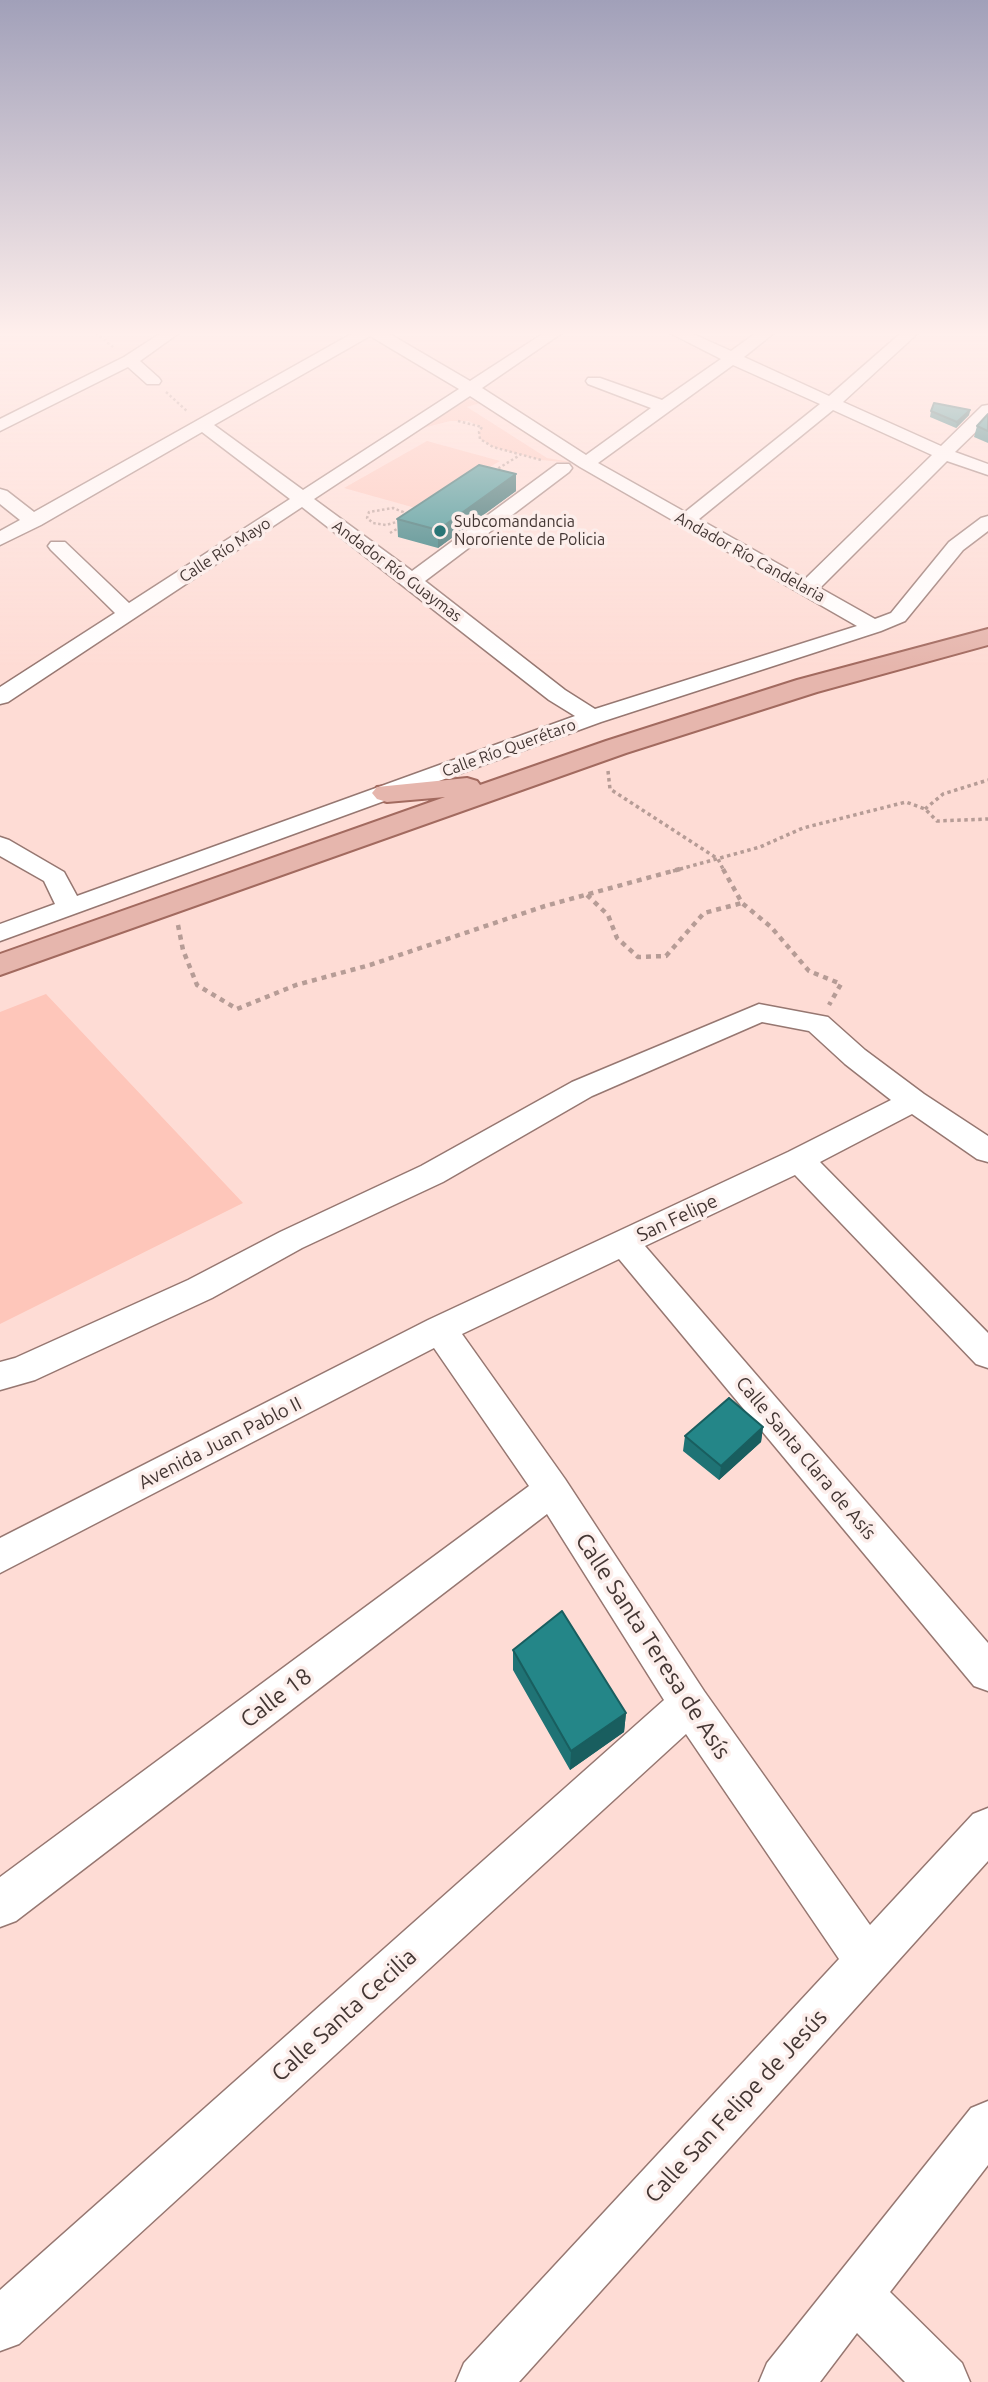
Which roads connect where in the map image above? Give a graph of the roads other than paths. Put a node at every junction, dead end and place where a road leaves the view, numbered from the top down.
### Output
1 (167, 444) edge
2 (229, 444) edge
3 (387, 444) edge
4 (557, 444) edge
5 (612, 444) edge
6 (780, 444) edge
7 (922, 444) edge
8 (954, 444) edge
9 (944, 454) junction
10 (586, 463) junction
11 (563, 468) dead end
12 (988, 470) edge
13 (0, 495) edge
14 (303, 499) junction
15 (34, 521) junction
16 (685, 521) junction
17 (988, 522) edge
18 (0, 539) edge
19 (58, 546) dead end
20 (412, 581) junction
21 (807, 589) junction
22 (128, 614) junction
23 (874, 627) junction
24 (988, 637) edge
25 (1, 694) edge
26 (593, 717) junction
27 (511, 784) junction
28 (387, 793) junction
29 (0, 845) edge
30 (70, 908) junction
31 (0, 933) edge
32 (0, 965) edge
33 (913, 1101) junction
34 (985, 1144) edge
35 (799, 1160) junction
36 (624, 1243) junction
37 (440, 1329) junction
38 (988, 1355) edge
39 (0, 1376) edge
40 (552, 1490) junction
41 (0, 1557) edge
42 (988, 1673) edge
43 (689, 1704) junction
44 (985, 1839) edge
45 (0, 1905) edge
46 (868, 1962) junction
47 (988, 2125) edge
48 (855, 2294) junction
49 (0, 2325) edge
50 (483, 2382) edge
51 (786, 2382) edge
52 (943, 2382) edge

1 - 15 street
2 - 14 street, Andador Río Guaymas
3 - 14 street, Calle Río Mayo
4 - 10 street, Andador Río Candelaria
5 - 10 street
6 - 16 street
7 - 9 street
8 - 9 street
9 - 12 street
9 - 21 street
10 - 16 street, Andador Río Candelaria
11 - 20 street
13 - 15 street
14 - 20 street, Andador Río Guaymas
14 - 22 street, Calle Río Mayo
15 - 18 street
16 - 21 street, Andador Río Candelaria
17 - 23 street, Calle Río Querétaro
19 - 22 street
20 - 26 street, Andador Río Guaymas
21 - 23 street, Andador Río Candelaria
22 - 25 street, Calle Río Mayo
23 - 26 street, Calle Río Querétaro
24 - 27 main road, Calle Río Querétaro
26 - 28 street, Calle Río Querétaro
27 - 28 main road
27 - 32 main road, Calle Río Querétaro
28 - 30 street, Calle Río Querétaro
29 - 30 street
30 - 31 street, Calle Río Querétaro
33 - 34 street
33 - 35 street, San Felipe
33 - 39 street
35 - 36 street, San Felipe
35 - 38 street
36 - 37 street, San Felipe
36 - 42 street, Calle Santa Clara de Asís
37 - 40 street, Calle Santa Teresa de Asís
37 - 41 street, Avenida Juan Pablo II
40 - 43 street, Calle Santa Teresa de Asís
40 - 45 street, Calle 18
43 - 46 street, Calle Santa Teresa de Asís
43 - 49 street, Calle Santa Cecilia
44 - 46 street, Calle San Felipe de Jesús
46 - 50 street, Calle San Felipe de Jesús
47 - 48 street
48 - 51 street
48 - 52 street

